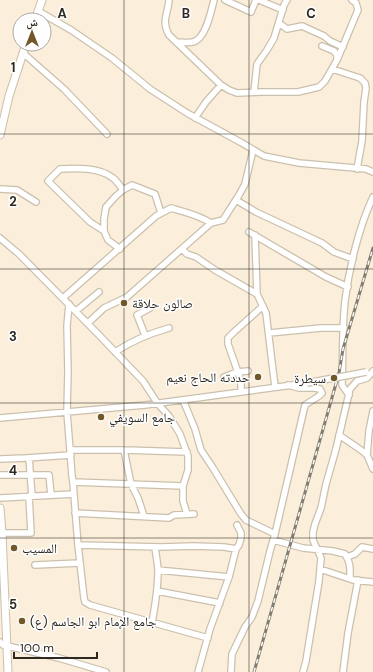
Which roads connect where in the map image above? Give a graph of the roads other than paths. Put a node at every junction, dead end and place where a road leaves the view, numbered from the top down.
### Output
1 (42, 0) edge
2 (169, 0) edge
3 (214, 0) edge
4 (225, 0) edge
5 (258, 0) edge
6 (287, 0) edge
7 (352, 0) edge
8 (360, 0) edge
9 (357, 7) junction
10 (38, 10) joint
11 (283, 10) junction
12 (279, 23) junction
13 (177, 42) junction
14 (322, 46) dead end
15 (343, 47) junction
16 (23, 53) joint
17 (337, 60) junction
18 (332, 69) junction
19 (221, 85) junction
20 (254, 92) junction
21 (195, 118) junction
22 (107, 134) dead end
23 (0, 135) edge
24 (253, 150) junction
25 (358, 168) junction
26 (373, 172) edge
27 (0, 189) edge
28 (123, 190) junction
29 (373, 197) edge
30 (236, 200) junction
31 (36, 202) dead end
32 (162, 213) junction
33 (211, 223) junction
34 (104, 231) junction
35 (249, 232) dead end
36 (255, 235) junction
37 (0, 238) edge
38 (120, 249) junction
39 (182, 249) junction
40 (353, 259) junction
41 (348, 287) junction
42 (99, 292) dead end
43 (257, 294) junction
44 (63, 298) junction
45 (69, 304) junction
46 (262, 306) junction
47 (150, 308) dead end
48 (76, 312) junction
49 (88, 323) junction
50 (169, 328) dead end
51 (344, 328) junction
52 (268, 333) junction
53 (145, 335) junction
54 (115, 352) junction
55 (248, 370) dead end
56 (373, 370) edge
57 (237, 372) junction
58 (224, 376) dead end
59 (288, 385) junction
60 (275, 387) junction
61 (241, 392) junction
62 (349, 395) junction
63 (183, 400) junction
64 (158, 404) junction
65 (373, 411) edge
66 (68, 412) junction
67 (0, 418) edge
68 (339, 435) junction
69 (124, 450) junction
70 (187, 452) junction
71 (71, 453) junction
72 (367, 455) junction
73 (30, 458) junction
74 (0, 459) edge
75 (373, 469) edge
76 (31, 475) junction
77 (0, 476) edge
78 (73, 482) junction
79 (131, 484) junction
80 (183, 486) junction
81 (74, 494) junction
82 (51, 495) junction
83 (30, 496) junction
84 (0, 498) edge
85 (0, 508) edge
86 (75, 514) junction
87 (187, 514) junction
88 (194, 514) dead end
89 (144, 516) junction
90 (237, 525) dead end
91 (2, 533) junction
92 (274, 537) junction
93 (78, 545) junction
94 (155, 547) junction
95 (236, 549) junction
96 (317, 549) junction
97 (373, 549) edge
98 (347, 557) junction
99 (80, 563) junction
100 (35, 565) dead end
101 (320, 569) junction
102 (158, 570) junction
103 (229, 577) junction
104 (350, 578) junction
105 (358, 580) junction
106 (373, 582) edge
107 (157, 590) junction
108 (220, 603) junction
109 (152, 622) junction
110 (208, 638) junction
111 (2, 645) edge
112 (98, 671) edge
113 (8, 672) edge
114 (106, 672) edge
115 (198, 672) edge
116 (231, 672) edge
117 (303, 672) edge
118 (343, 672) edge

1 - 10 main road
2 - 13 street
3 - 13 street
4 - 5 street
5 - 11 street
6 - 11 street
7 - 9 street
8 - 9 street
9 - 15 street
10 - 21 street
11 - 12 street
12 - 15 street
12 - 20 street
13 - 19 street
14 - 17 street
15 - 17 street
16 - 22 street
16 - 23 main road
17 - 18 street
18 - 20 street
18 - 25 street
19 - 20 street
19 - 21 street
21 - 24 street
24 - 25 street
24 - 30 street
25 - 26 street
27 - 31 street
28 - 32 street
28 - 34 street
28 - 34 street
29 - 40 street
30 - 33 street
30 - 40 street
32 - 33 street
32 - 38 street
33 - 39 street
34 - 38 street
35 - 36 street
36 - 41 street
36 - 43 street
37 - 44 street
38 - 44 street
39 - 43 street
39 - 49 street
40 - 41 street
41 - 51 street
42 - 48 street
43 - 46 street
44 - 45 street
45 - 48 street
45 - 66 street
46 - 52 street
46 - 57 street
47 - 53 street
48 - 49 street
49 - 54 street
50 - 53 street
51 - 52 street
51 - 62 street
52 - 60 street
53 - 54 street
54 - 64 street
55 - 57 street
56 - 59 street, bridge
56 - 62 street
57 - 58 street
57 - 61 street
59 - 60 street
59 - 92 street
60 - 61 street
61 - 63 street
62 - 68 street
63 - 64 street
63 - 92 street
64 - 66 street
64 - 70 street
65 - 72 street
66 - 67 street
66 - 71 street
68 - 72 street
68 - 96 street
69 - 70 street
69 - 71 street
69 - 79 street
70 - 80 street
71 - 73 street
71 - 78 street
72 - 75 street
73 - 74 street
73 - 76 street
76 - 77 street
76 - 82 street
76 - 83 street
78 - 79 street
78 - 81 street
79 - 80 street
79 - 89 street
80 - 87 street
81 - 82 street
81 - 86 street
82 - 83 street
83 - 84 street
83 - 91 street
85 - 91 main road
86 - 89 street
86 - 93 street
87 - 88 street
87 - 89 street
90 - 95 street
91 - 111 main road
92 - 96 street
92 - 116 street
93 - 94 street
93 - 99 street
94 - 95 street
94 - 102 street
95 - 103 street
96 - 98 street
96 - 101 street
97 - 98 street
98 - 104 street
99 - 100 street
99 - 109 street
101 - 104 street
101 - 117 street
102 - 103 street
102 - 107 street
103 - 108 street
104 - 105 street
105 - 106 street
105 - 118 street
107 - 108 street
107 - 109 street
108 - 110 street
109 - 110 street
110 - 115 street
111 - 112 street
111 - 113 main road
112 - 114 street

